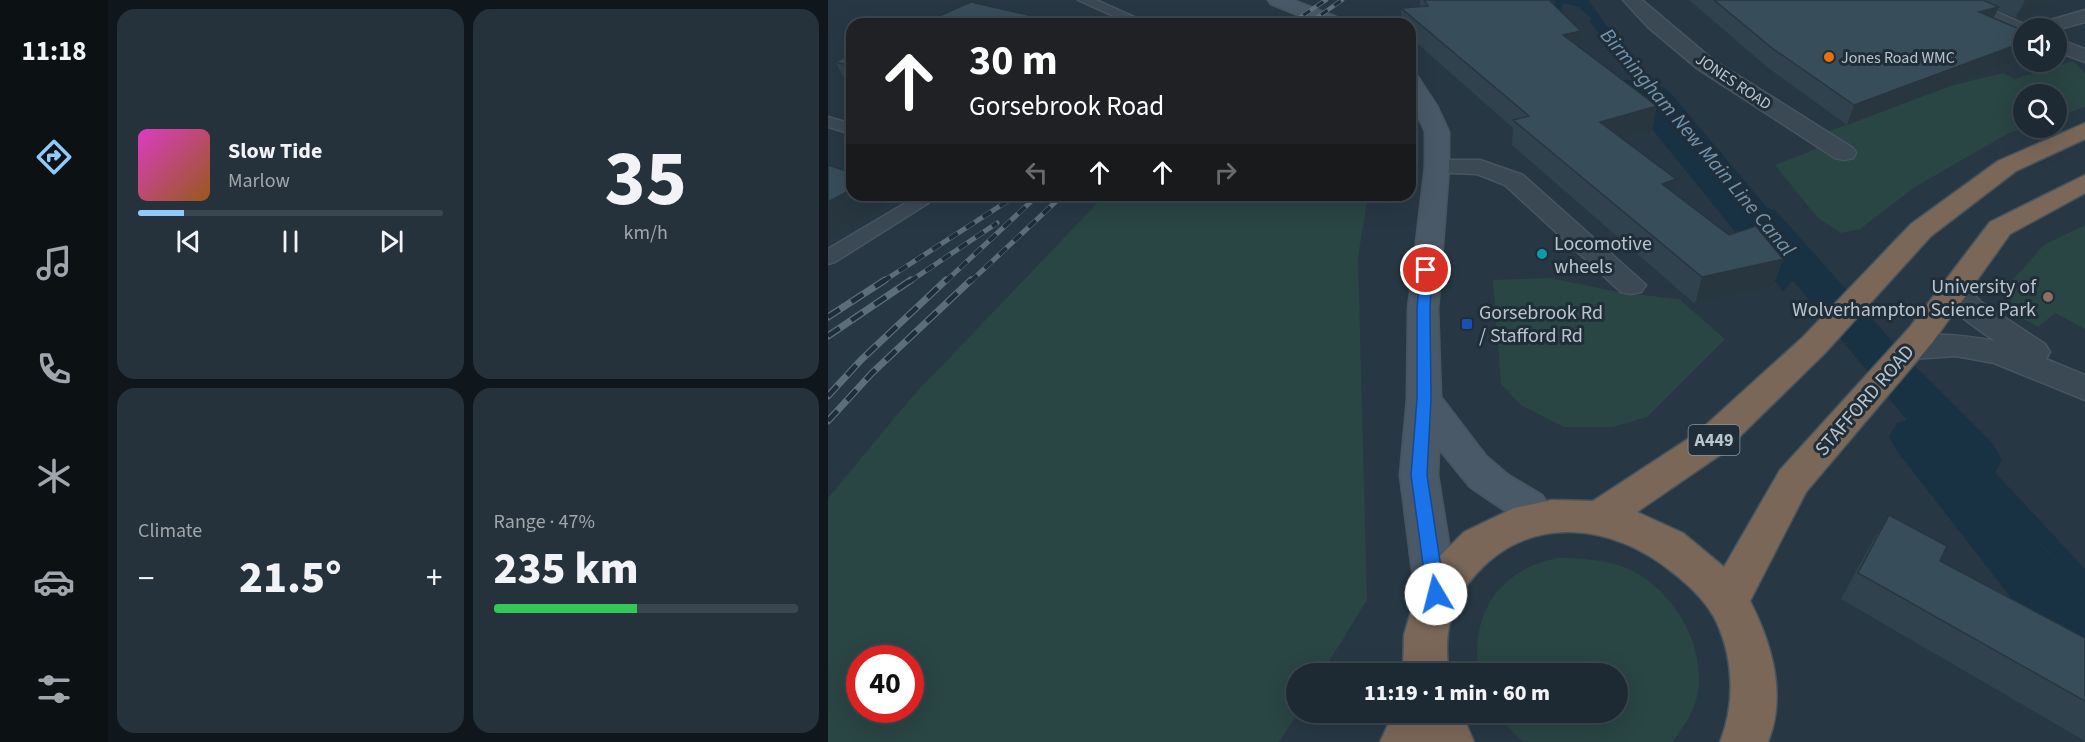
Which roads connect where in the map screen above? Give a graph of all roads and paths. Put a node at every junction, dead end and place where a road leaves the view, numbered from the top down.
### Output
1 (1085, 0) edge
2 (1277, 0) edge
3 (1632, 0) edge
4 (1955, 0) edge
5 (2085, 16) edge
6 (1128, 18) edge
7 (1322, 18) edge
8 (2067, 21) edge
9 (2013, 25) edge
10 (2067, 49) edge
11 (2085, 56) edge
12 (1416, 91) edge
13 (828, 122) edge
14 (846, 127) edge
15 (2085, 130) edge
16 (1844, 153) dead end
17 (1437, 167) junction
18 (2085, 183) edge
19 (922, 201) edge
20 (828, 258) edge
21 (1631, 285) dead end
22 (1952, 290) junction
23 (1921, 343) junction
24 (2085, 382) edge
25 (2085, 388) edge
26 (1424, 399) junction
27 (1538, 517) junction
28 (1600, 517) junction
29 (1436, 594) junction
30 (1728, 602) junction
31 (1424, 663) edge
32 (1414, 723) edge
33 (1442, 723) edge
34 (1747, 740) edge
35 (1404, 742) edge
36 (1450, 742) edge

1 - 6 lane
2 - 7 street
3 - 16 street, JONES ROAD
4 - 9 street
5 - 8 street
10 - 11 street
12 - 17 street
13 - 14 lane
15 - 28 highway, A449
17 - 21 street
17 - 26 street
18 - 22 highway, STAFFORD ROAD
19 - 20 lane
22 - 23 highway, STAFFORD ROAD
22 - 24 street
23 - 25 street
23 - 30 highway, STAFFORD ROAD
26 - 27 street
26 - 29 street
27 - 28 highway
27 - 29 highway
28 - 30 highway
29 - 31 highway
30 - 34 highway
32 - 35 highway
33 - 36 highway

